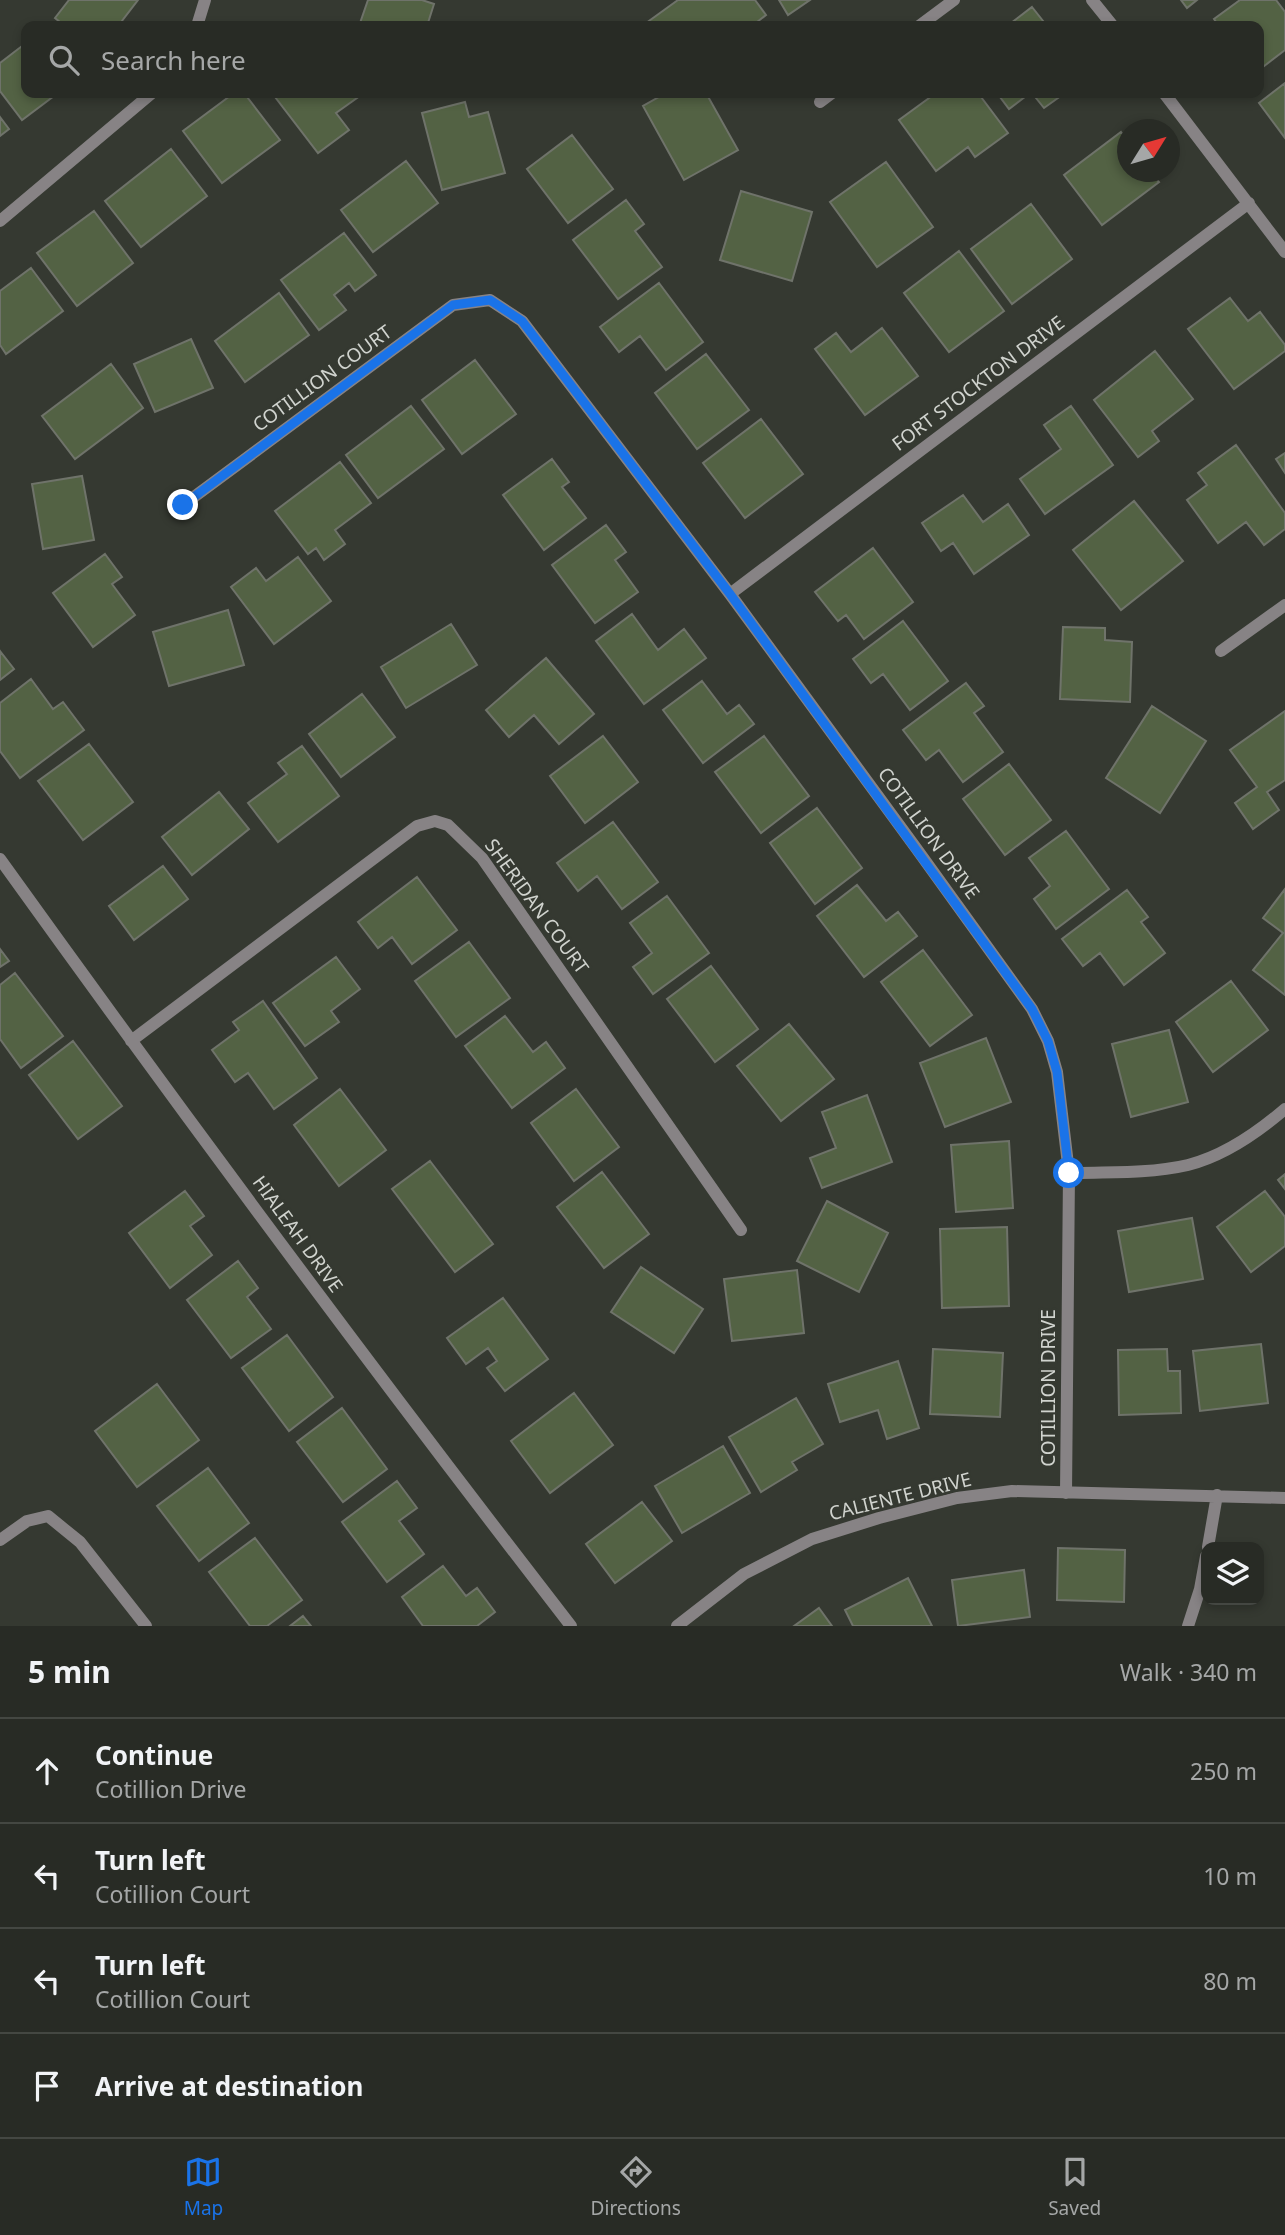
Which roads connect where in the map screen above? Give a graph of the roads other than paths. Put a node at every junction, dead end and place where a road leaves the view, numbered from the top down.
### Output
1 (205, 0) edge
2 (954, 0) edge
3 (1092, 0) edge
4 (199, 21) edge
5 (926, 21) edge
6 (1108, 21) edge
7 (146, 98) edge
8 (825, 98) edge
9 (1168, 98) edge
10 (820, 102) dead end
11 (1250, 203) junction
12 (0, 221) edge
13 (1285, 252) edge
14 (490, 300) joint
15 (183, 505) dead end
16 (730, 594) junction
17 (1285, 605) edge
18 (1221, 651) dead end
19 (0, 859) edge
20 (131, 1041) junction
21 (1285, 1108) edge
22 (1069, 1173) junction
23 (741, 1230) dead end
24 (1066, 1493) junction
25 (1217, 1495) junction
26 (1285, 1498) edge
27 (0, 1540) edge
28 (1209, 1542) edge
29 (1201, 1584) edge
30 (146, 1626) edge
31 (571, 1626) edge
32 (677, 1626) edge
33 (1188, 1626) edge

1 - 4 street
2 - 5 street
3 - 6 street
7 - 12 street
8 - 10 street
9 - 11 street
11 - 13 street
11 - 16 street, FORT STOCKTON DRIVE
14 - 15 street, COTILLION COURT
14 - 16 street, COTILLION DRIVE
16 - 22 street, COTILLION DRIVE
17 - 18 street
19 - 20 street, HIALEAH DRIVE
20 - 23 street, SHERIDAN COURT
20 - 31 street, HIALEAH DRIVE
21 - 22 street
22 - 24 street, COTILLION DRIVE
24 - 25 street, CALIENTE DRIVE
24 - 32 street, CALIENTE DRIVE
25 - 26 street, CALIENTE DRIVE
25 - 28 street
27 - 30 street
29 - 33 street

